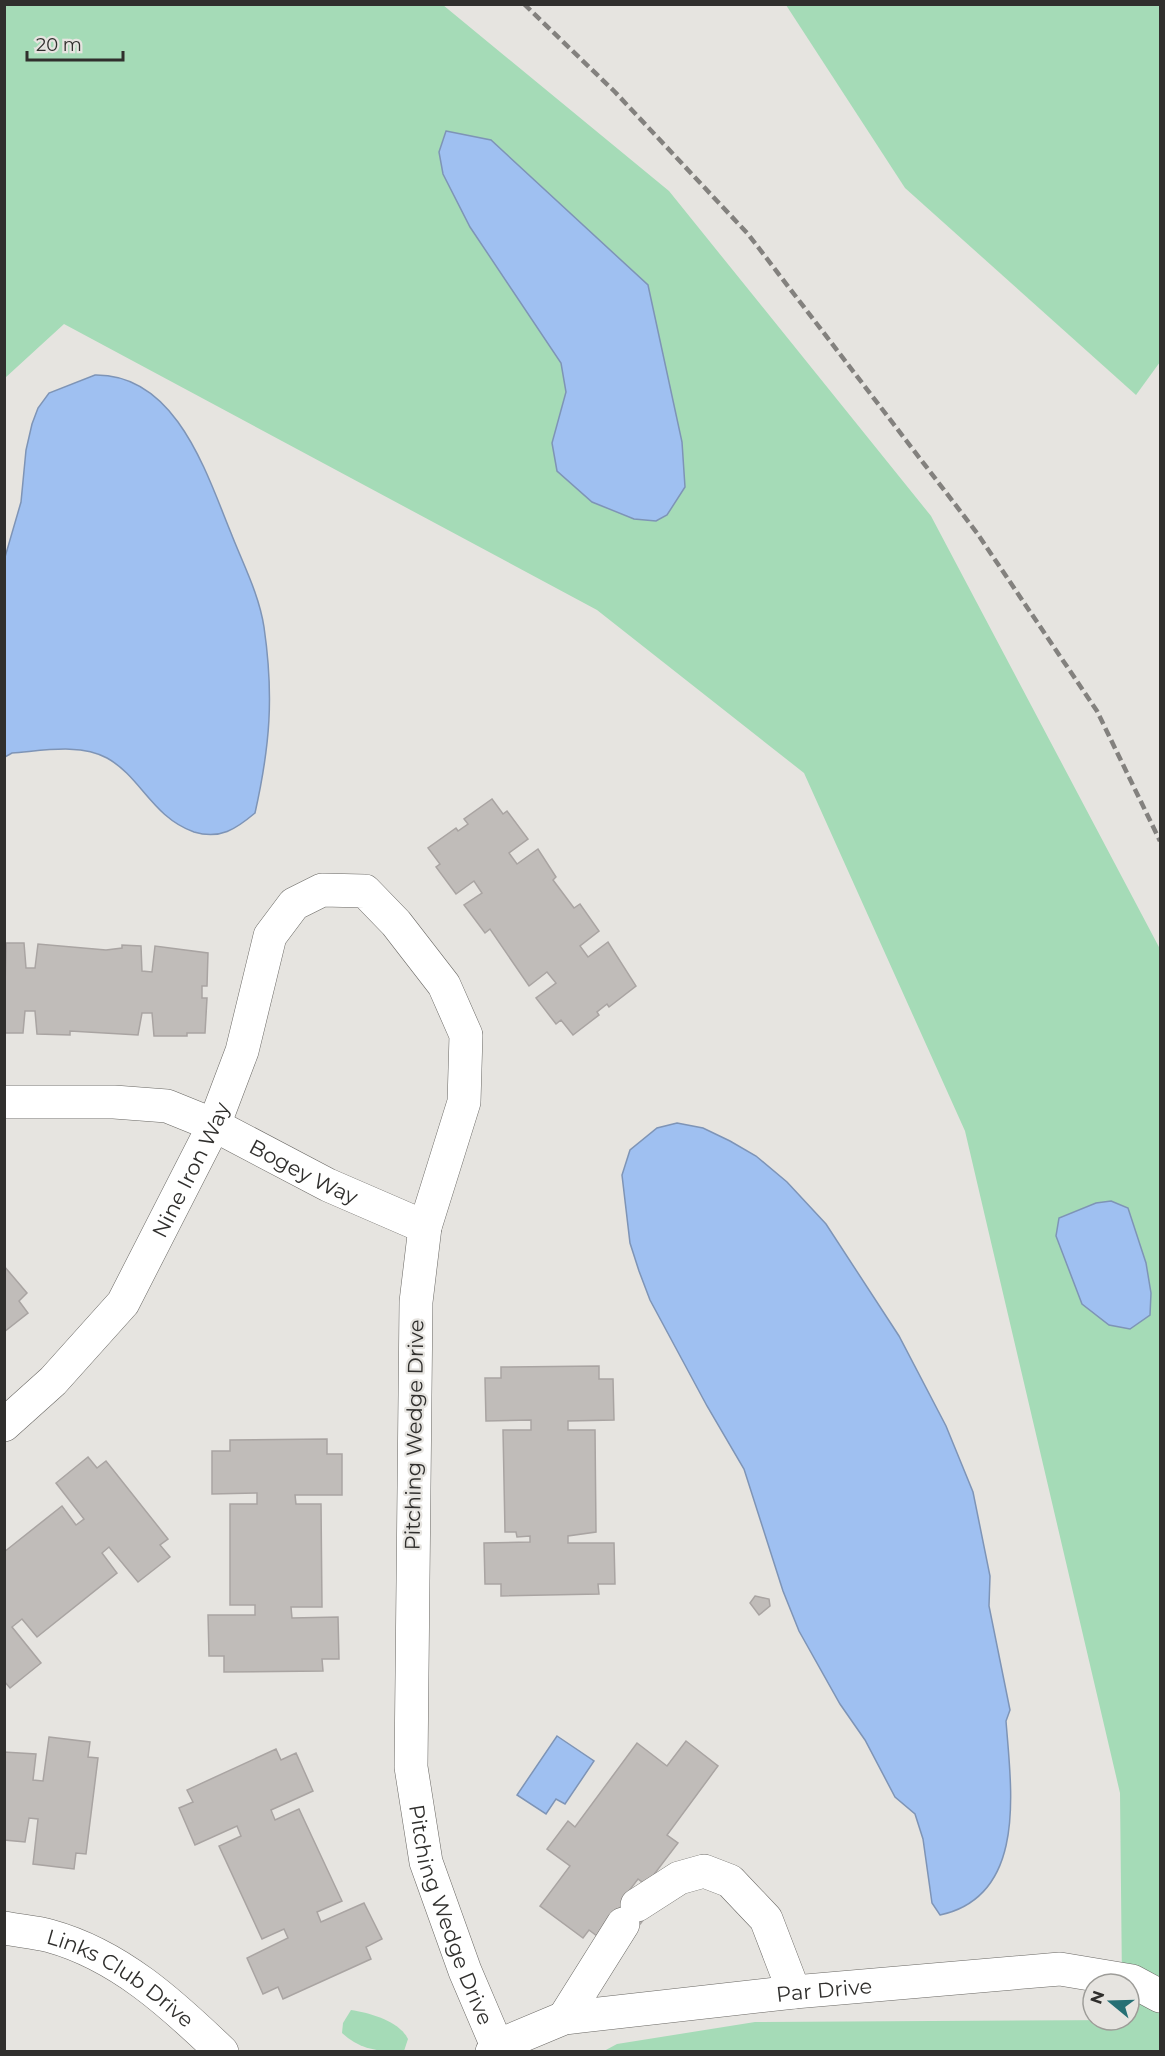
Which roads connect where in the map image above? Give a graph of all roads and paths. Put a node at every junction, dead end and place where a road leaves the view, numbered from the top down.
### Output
1 (322, 890) joint
2 (4, 1102) edge
3 (214, 1125) junction
4 (425, 1227) junction
5 (4, 1425) edge
6 (4, 1928) edge
7 (794, 1992) junction
8 (1161, 1996) edge
9 (564, 2018) junction
10 (494, 2049) edge
11 (222, 2052) edge

1 - 3 street, Nine Iron Way
1 - 4 street, Pitching Wedge Drive
2 - 3 street, Bogey Way
3 - 4 street, Bogey Way
3 - 5 street, Nine Iron Way
4 - 10 street, Pitching Wedge Drive
6 - 11 street, Links Club Drive
7 - 8 street, Par Drive
7 - 9 street, Par Drive
7 - 9 street
9 - 10 street, Par Drive

